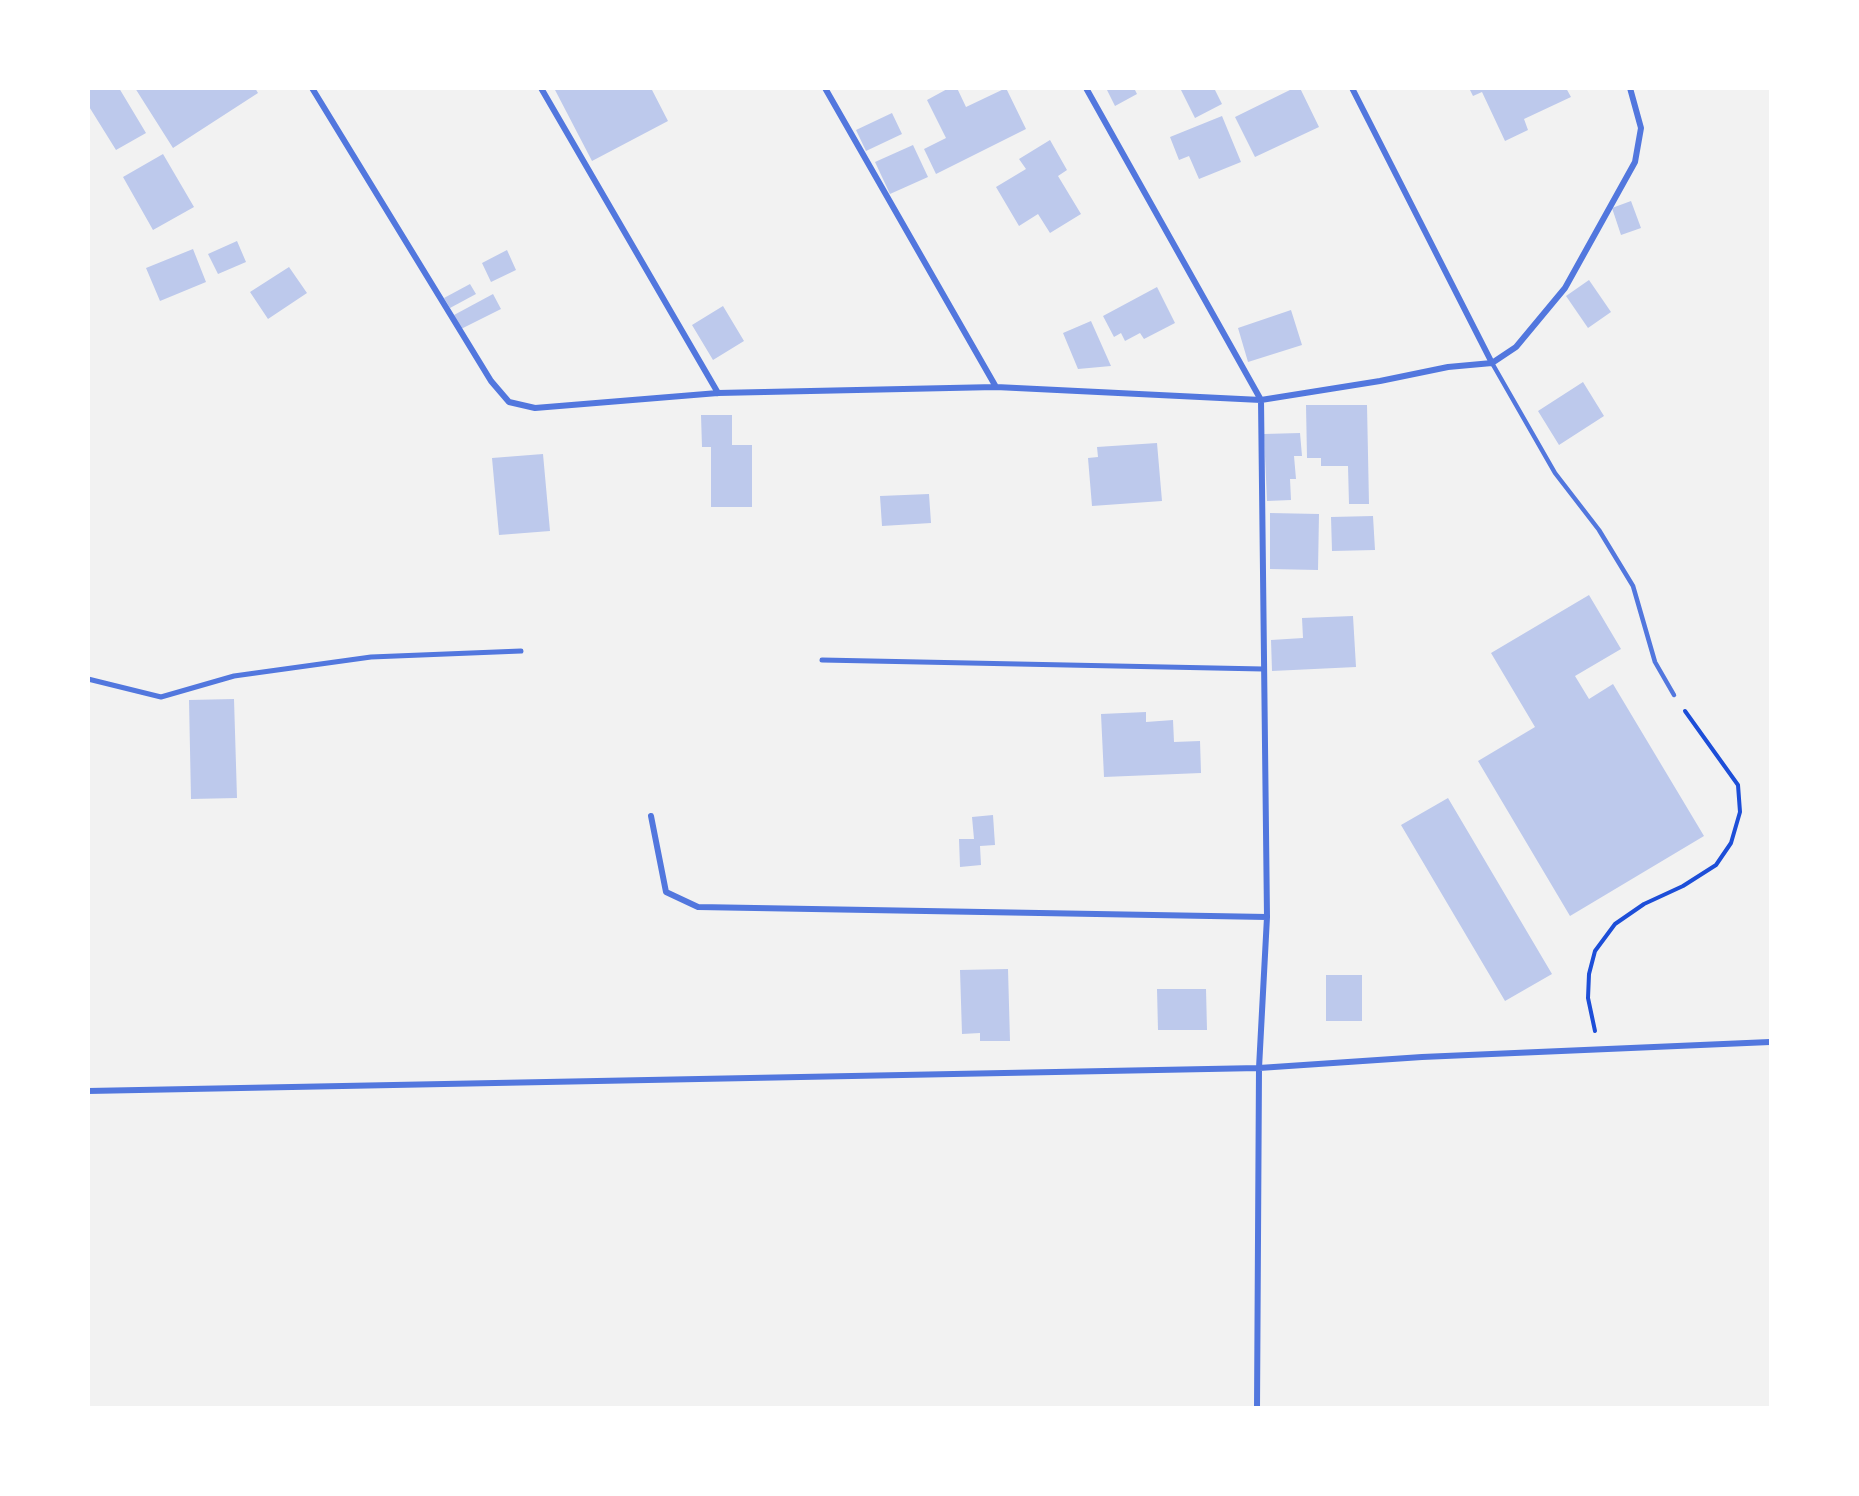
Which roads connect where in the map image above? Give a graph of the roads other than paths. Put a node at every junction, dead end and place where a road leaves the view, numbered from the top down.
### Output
1 (312, 88) edge
2 (541, 88) edge
3 (825, 88) edge
4 (1086, 88) edge
5 (1352, 88) edge
6 (1631, 91) edge
7 (1492, 363) junction
8 (996, 387) junction
9 (718, 393) junction
10 (1261, 400) junction
11 (520, 651) dead end
12 (822, 660) dead end
13 (1263, 669) junction
14 (88, 679) edge
15 (1674, 695) road end
16 (651, 816) dead end
17 (1267, 917) junction
18 (1770, 1042) edge
19 (1259, 1068) junction
20 (88, 1091) edge
21 (1257, 1407) edge

1 - 9 street
2 - 9 street
3 - 8 street
4 - 10 street
5 - 7 street
6 - 7 street
7 - 10 street
7 - 15 lane
8 - 9 street
8 - 10 street
10 - 13 street
11 - 14 street
12 - 13 street
13 - 17 street
16 - 17 street
17 - 19 street
18 - 19 street
19 - 20 street
19 - 21 street

